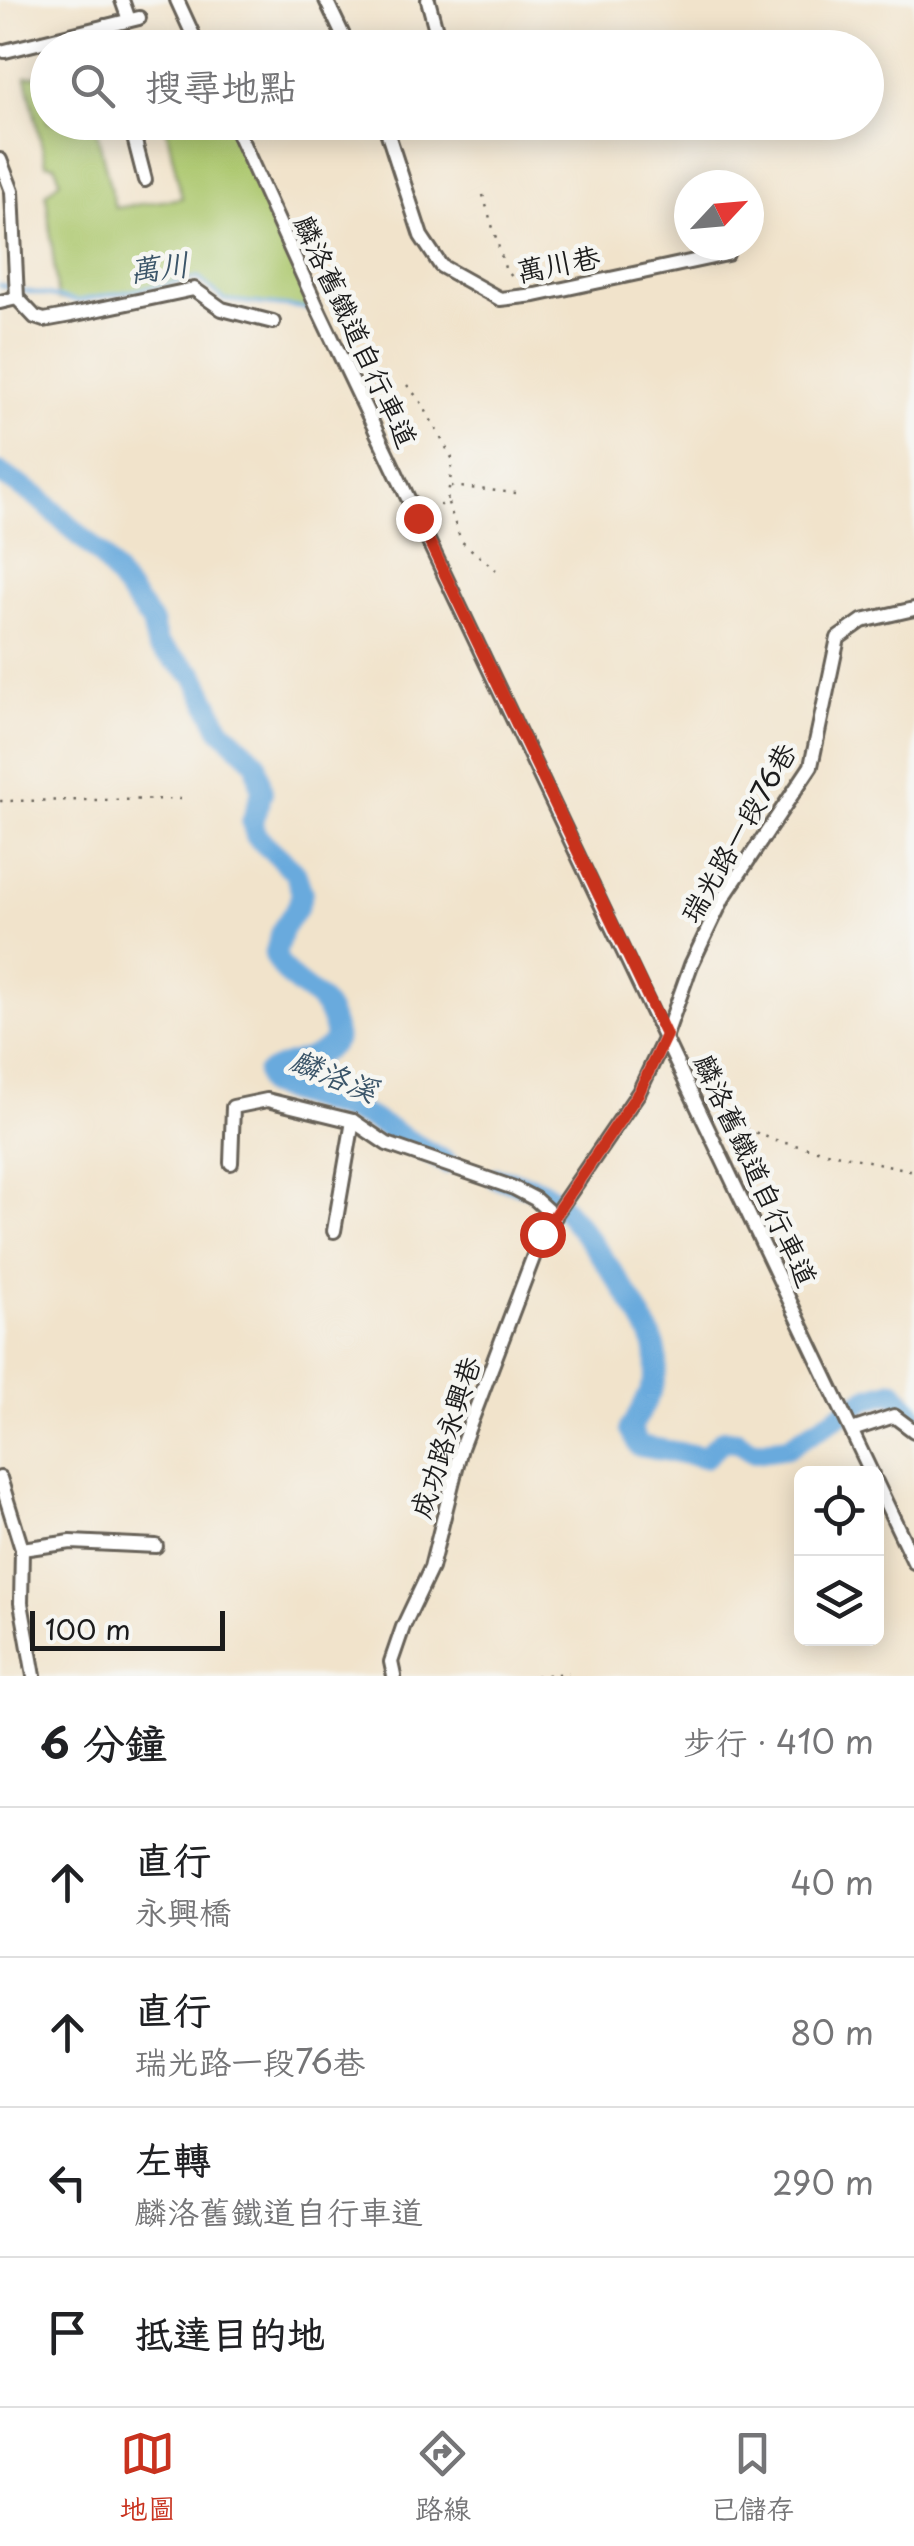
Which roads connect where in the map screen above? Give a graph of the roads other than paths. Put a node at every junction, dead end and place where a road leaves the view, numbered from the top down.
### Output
1 (122, 0) edge
2 (177, 0) edge
3 (326, 0) edge
4 (428, 0) edge
5 (105, 26) junction
6 (89, 30) edge
7 (106, 30) edge
8 (191, 30) edge
9 (341, 30) edge
10 (437, 30) edge
11 (30, 45) edge
12 (4, 51) dead end
13 (134, 140) edge
14 (241, 140) edge
15 (390, 140) edge
16 (0, 160) edge
17 (144, 180) dead end
18 (0, 197) edge
19 (13, 208) junction
20 (698, 260) edge
21 (17, 298) junction
22 (0, 302) edge
23 (274, 322) dead end
24 (914, 609) edge
25 (666, 1035) junction
26 (353, 1121) junction
27 (231, 1162) dead end
28 (590, 1168) joint
29 (555, 1216) junction
30 (334, 1231) dead end
31 (852, 1430) junction
32 (914, 1431) edge
33 (868, 1466) edge
34 (0, 1478) edge
35 (884, 1499) edge
36 (156, 1546) dead end
37 (22, 1549) junction
38 (914, 1562) edge
39 (34, 1676) edge
40 (394, 1676) edge

1 - 5 street
2 - 8 street
3 - 9 street
4 - 10 street
5 - 6 street
5 - 7 street
11 - 12 street
13 - 17 street
14 - 25 street, 麟洛舊鐵道自行車道
15 - 20 street, 萬川巷
16 - 19 street
18 - 19 street
19 - 21 street
21 - 22 street
21 - 23 street
24 - 25 street, 瑞光路一段76巷
25 - 28 street, 瑞光路一段76巷
25 - 31 street, 麟洛舊鐵道自行車道
26 - 27 street
26 - 29 street
26 - 30 street
28 - 29 street, 成功路永興巷
29 - 40 street, 成功路永興巷
31 - 32 street
31 - 33 street
34 - 37 street
35 - 38 street
36 - 37 street
37 - 39 street

